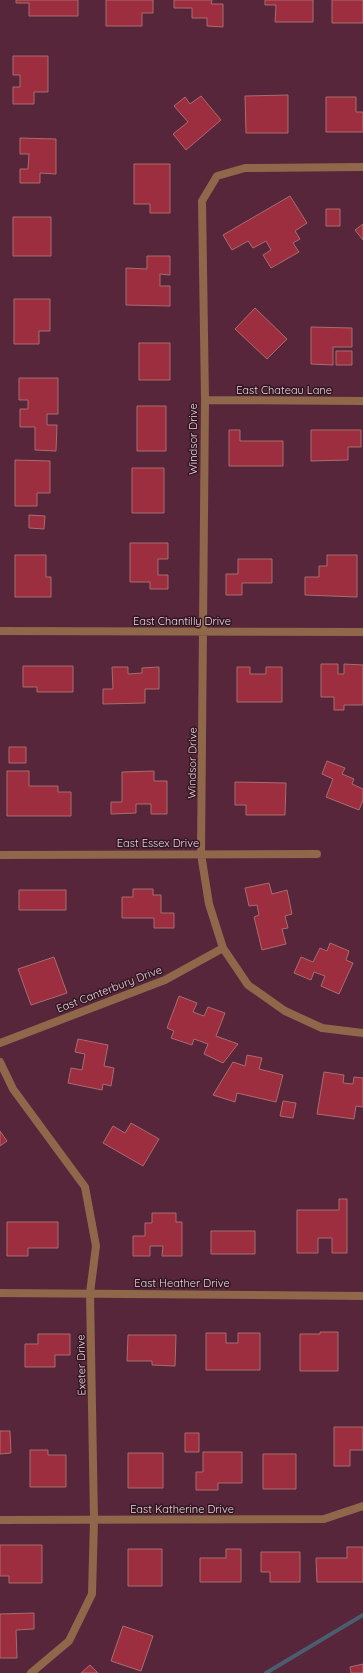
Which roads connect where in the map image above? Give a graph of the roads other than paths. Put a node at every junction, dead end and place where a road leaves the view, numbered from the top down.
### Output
1 (363, 167) edge
2 (205, 400) junction
3 (363, 401) edge
4 (0, 631) edge
5 (204, 632) junction
6 (363, 632) edge
7 (202, 854) junction
8 (317, 854) dead end
9 (0, 855) edge
10 (223, 948) junction
11 (363, 1033) edge
12 (0, 1043) edge
13 (0, 1062) edge
14 (0, 1293) edge
15 (90, 1294) junction
16 (363, 1296) edge
17 (363, 1506) edge
18 (0, 1520) edge
19 (94, 1520) junction
20 (31, 1673) edge

1 - 2 street, Windsor Drive
2 - 3 street, East Chateau Lane
2 - 5 street, Windsor Drive
4 - 5 street, East Chantilly Drive
5 - 6 street, East Chantilly Drive
5 - 7 street, Windsor Drive
7 - 8 street, East Essex Drive
7 - 9 street, East Essex Drive
7 - 10 street, Windsor Drive
10 - 11 street, Windsor Drive
10 - 12 street, East Canterbury Drive
13 - 15 street, Exeter Drive
14 - 15 street, East Heather Drive
15 - 16 street, East Heather Drive
15 - 19 street, Exeter Drive
17 - 19 street, East Katherine Drive
18 - 19 street, East Katherine Drive
19 - 20 street, Exeter Drive

